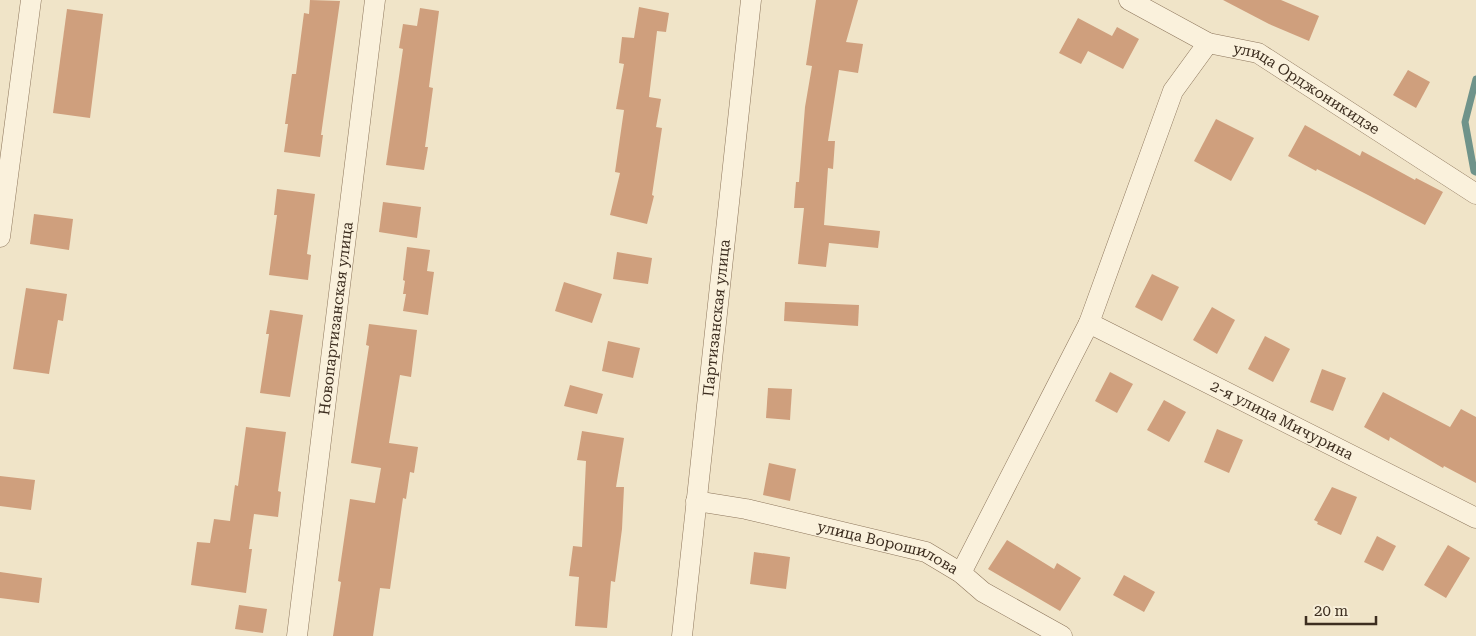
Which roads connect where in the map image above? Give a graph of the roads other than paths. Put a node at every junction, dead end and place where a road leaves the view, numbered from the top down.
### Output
1 (31, 0) edge
2 (375, 0) edge
3 (751, 0) edge
4 (1129, 0) edge
5 (1208, 43) junction
6 (1476, 194) edge
7 (0, 237) edge
8 (1090, 323) junction
9 (696, 501) junction
10 (1476, 518) edge
11 (961, 573) junction
12 (297, 636) edge
13 (682, 636) edge
14 (1062, 636) edge

1 - 7 street
2 - 12 street, Новопартизанская улица
3 - 9 street, Партизанская улица
4 - 5 street, улица Орджоникидзе
5 - 6 street, улица Орджоникидзе
5 - 8 street
8 - 10 street, 2-я улица Мичурина
8 - 11 street
9 - 11 street, улица Ворошилова
9 - 13 street, Партизанская улица
11 - 14 street, улица Ворошилова

